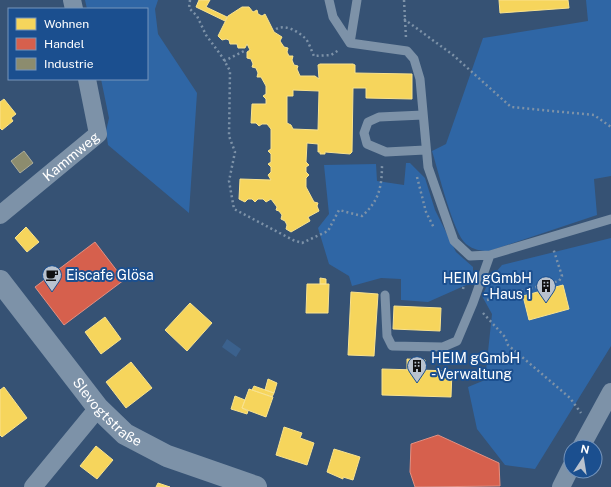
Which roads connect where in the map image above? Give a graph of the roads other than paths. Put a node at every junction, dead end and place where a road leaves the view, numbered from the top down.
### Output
1 (329, 0) edge
2 (356, 0) edge
3 (350, 43) junction
4 (87, 80) edge
5 (423, 114) junction
6 (425, 150) junction
7 (0, 215) edge
8 (611, 219) edge
9 (490, 255) junction
10 (0, 281) edge
11 (386, 295) dead end
12 (611, 392) edge
13 (98, 408) junction
14 (585, 439) edge
15 (34, 487) edge
16 (256, 487) edge

1 - 3 lane
2 - 3 lane
3 - 5 lane
4 - 7 street, Kammweg
5 - 6 lane
5 - 6 lane
6 - 9 lane
8 - 9 lane
9 - 11 lane
10 - 13 street, Slevogtstraße
12 - 14 street
13 - 15 street
13 - 16 street, Slevogtstraße

